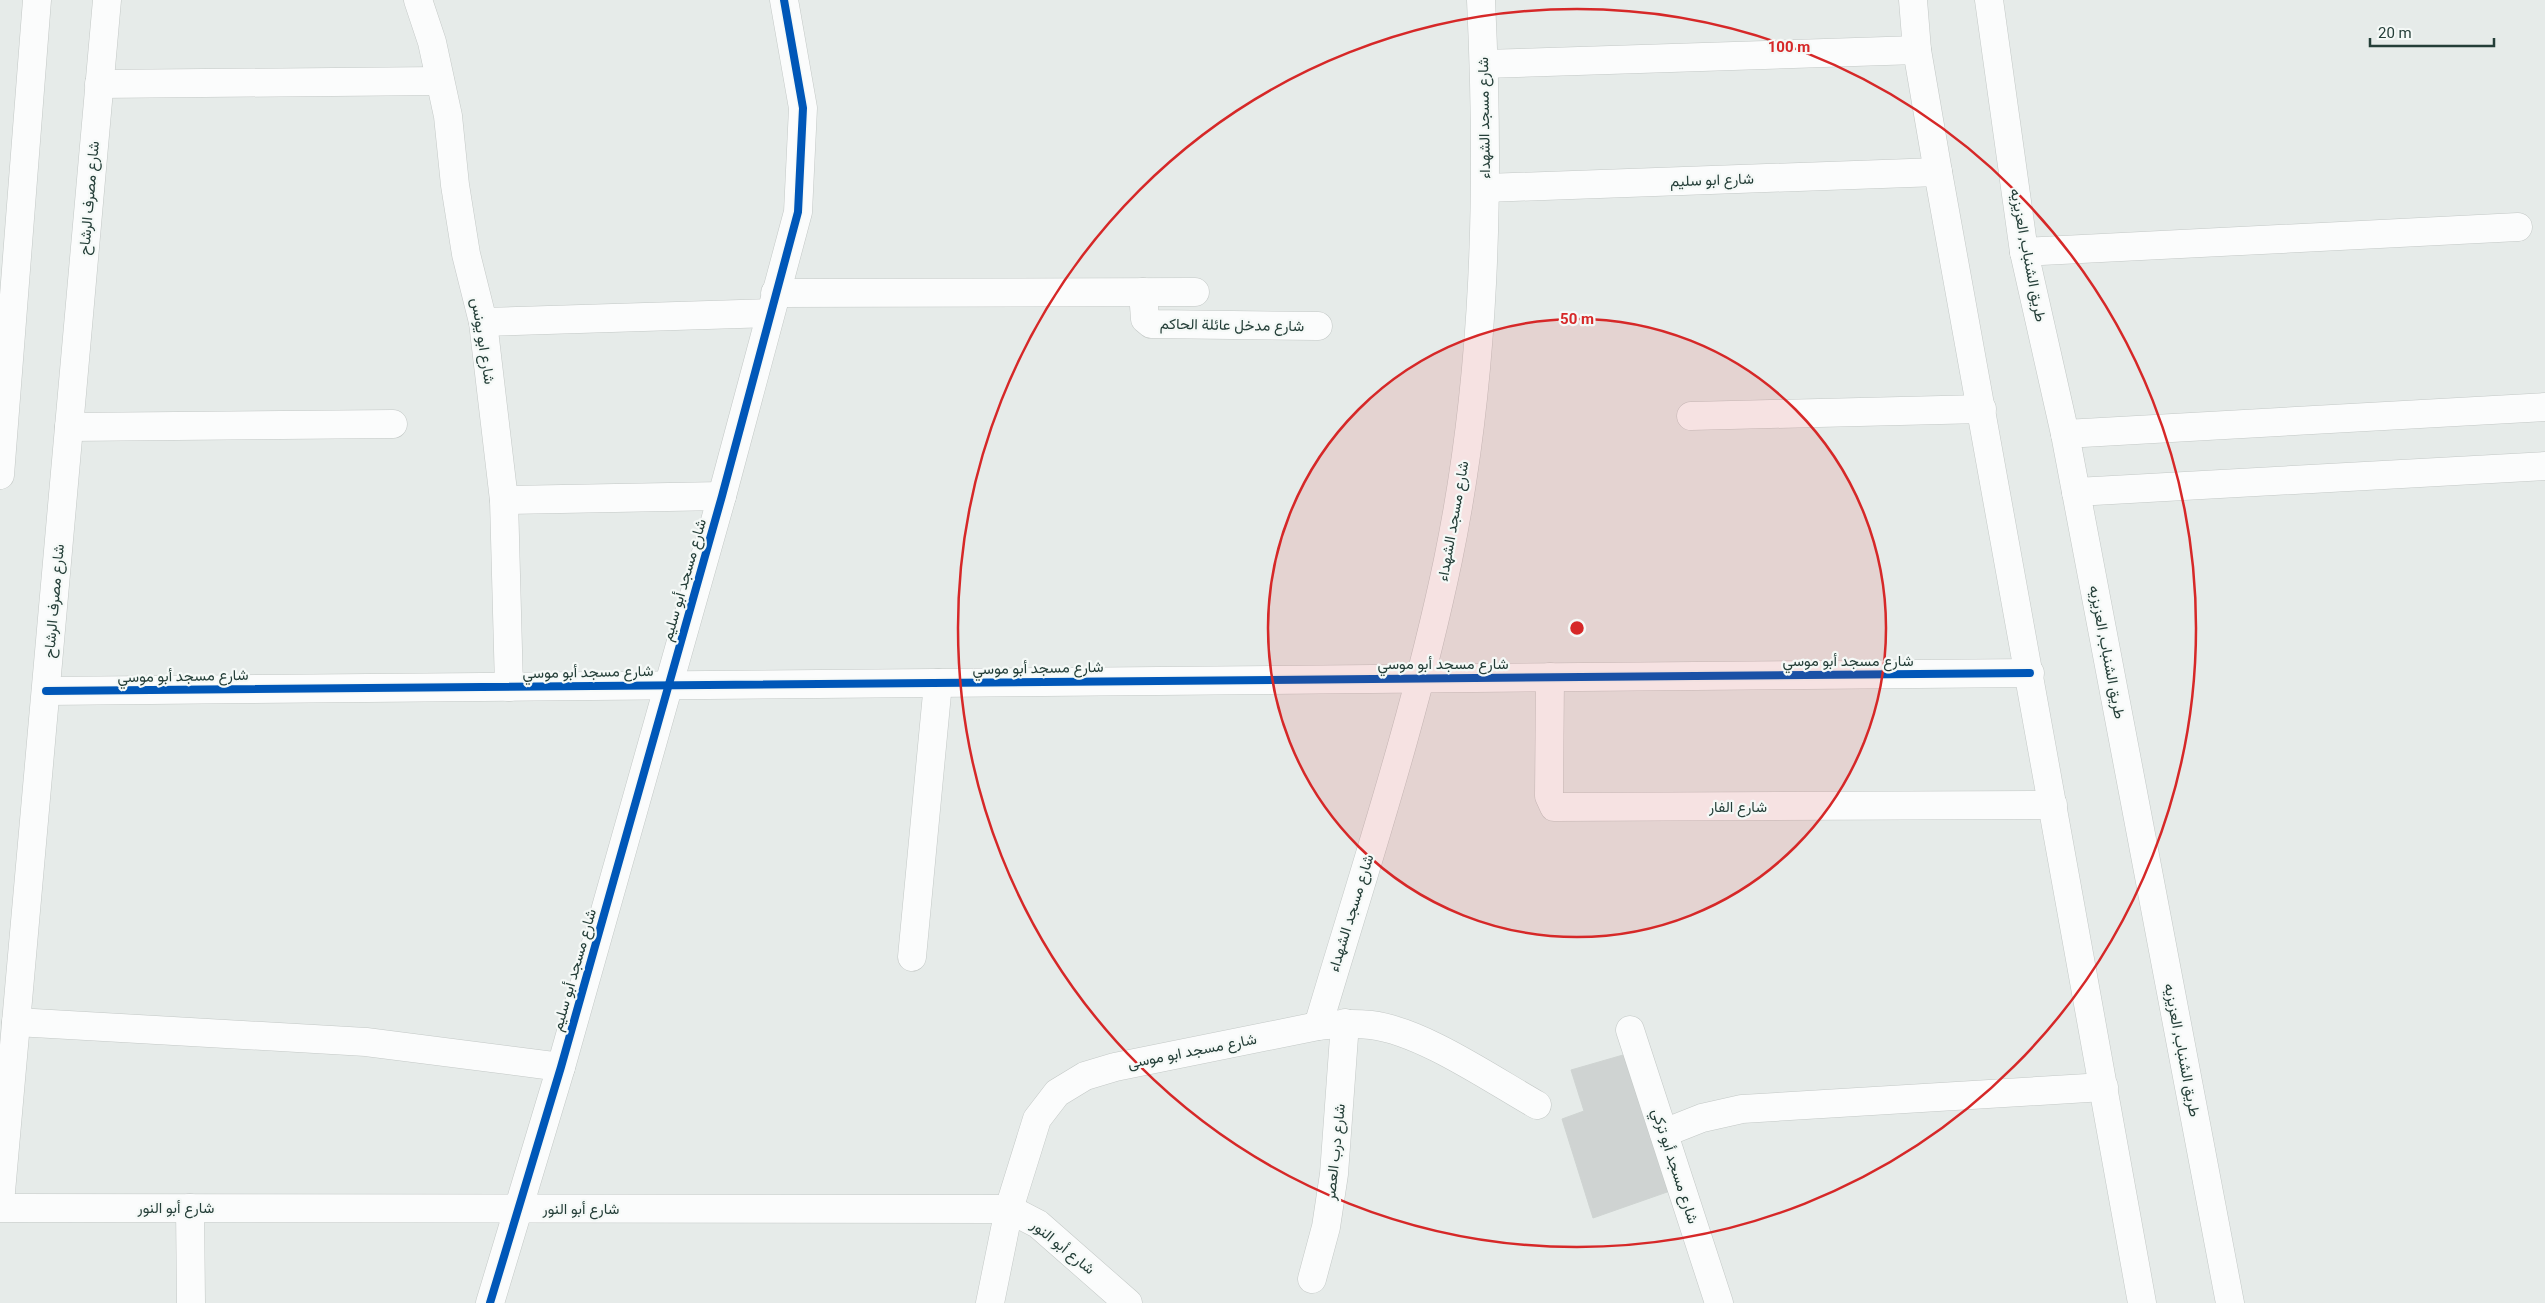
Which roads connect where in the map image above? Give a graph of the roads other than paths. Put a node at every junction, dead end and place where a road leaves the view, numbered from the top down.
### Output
1 (37, 0) edge
2 (107, 0) edge
3 (418, 0) edge
4 (784, 0) edge
5 (1481, 0) edge
6 (1913, 0) edge
7 (1988, 0) edge
8 (1917, 50) junction
9 (1484, 64) junction
10 (440, 82) junction
11 (99, 84) junction
12 (1938, 172) junction
13 (1486, 188) junction
14 (2518, 227) dead end
15 (2024, 252) junction
16 (8, 272) edge
17 (1143, 292) junction
18 (1195, 292) dead end
19 (773, 303) junction
20 (483, 322) junction
21 (1318, 326) dead end
22 (2545, 407) edge
23 (1982, 409) junction
24 (1691, 416) dead end
25 (393, 424) dead end
26 (70, 427) junction
27 (2065, 434) junction
28 (2, 435) edge
29 (2545, 466) edge
30 (0, 474) edge
31 (2076, 492) junction
32 (722, 496) junction
33 (504, 500) junction
34 (2030, 673) junction
35 (1550, 677) junction
36 (1421, 678) junction
37 (938, 683) junction
38 (668, 685) junction
39 (509, 687) junction
40 (46, 691) junction
41 (2053, 805) junction
42 (912, 957) dead end
43 (16, 1022) junction
44 (1345, 1023) junction
45 (1318, 1026) junction
46 (1630, 1030) dead end
47 (561, 1067) junction
48 (2104, 1087) junction
49 (1536, 1104) dead end
50 (1664, 1133) junction
51 (0, 1203) edge
52 (0, 1208) edge
53 (190, 1208) junction
54 (518, 1209) junction
55 (1010, 1209) junction
56 (1312, 1279) dead end
57 (191, 1303) edge
58 (490, 1303) edge
59 (990, 1303) edge
60 (1128, 1303) edge
61 (1719, 1303) edge
62 (2142, 1303) edge
63 (2230, 1303) edge

1 - 16 street
2 - 11 street, شارع مصرف الرشاح
3 - 10 street, شارع ابو يونس
4 - 19 street, شارع مسجد أبو سليم
5 - 9 street, شارع مسجد الشهداء
6 - 8 street
7 - 15 street, طريق الشنباب, العزيزيه
8 - 9 street
8 - 12 street
9 - 13 street, شارع مسجد الشهداء
10 - 11 street
10 - 20 street, شارع ابو يونس
11 - 26 street, شارع مصرف الرشاح
12 - 13 street, شارع ابو سليم
12 - 23 street
13 - 36 street, شارع مسجد الشهداء
14 - 15 street
15 - 27 street, طريق الشنباب, العزيزيه
16 - 28 street
17 - 18 street
17 - 19 street
17 - 21 street, شارع مدخل عائلة الحاكم
19 - 20 street
19 - 32 street, شارع مسجد أبو سليم
20 - 33 street, شارع ابو يونس
22 - 27 street
23 - 24 street
23 - 34 street
25 - 26 street
26 - 40 street, شارع مصرف الرشاح
27 - 31 street, طريق الشنباب, العزيزيه
28 - 30 street
29 - 31 street
31 - 63 street, طريق الشنباب, العزيزيه
32 - 33 street
32 - 38 street, شارع مسجد أبو سليم
33 - 39 street, شارع ابو يونس
34 - 35 street, شارع مسجد أبو موسي
34 - 41 street
35 - 36 street, شارع مسجد أبو موسي
35 - 41 street, شارع الفار
36 - 37 street, شارع مسجد أبو موسي
36 - 45 street, شارع مسجد الشهداء
37 - 38 street, شارع مسجد أبو موسي
37 - 42 street
38 - 39 street, شارع مسجد أبو موسي
38 - 47 street, شارع مسجد أبو سليم
39 - 40 street, شارع مسجد أبو موسي
40 - 43 street, شارع مصرف الرشاح
41 - 48 street
43 - 47 street
43 - 51 street, شارع مصرف الرشاح
44 - 45 street, شارع مسجد ابو موسى
44 - 49 street, شارع مسجد ابو موسى
44 - 56 street, شارع درب العصر
45 - 55 street, شارع مسجد ابو موسى
46 - 50 street, شارع مسجد أبو تركي
47 - 54 street, شارع مسجد أبو سليم
48 - 50 street
48 - 62 street
50 - 61 street, شارع مسجد أبو تركي
52 - 53 street, شارع أبو النور
53 - 54 street, شارع أبو النور
53 - 57 street
54 - 55 street, شارع أبو النور
54 - 58 street, شارع مسجد أبو سليم
55 - 59 street, شارع مسجد ابو موسى
55 - 60 street, شارع أبو النور

